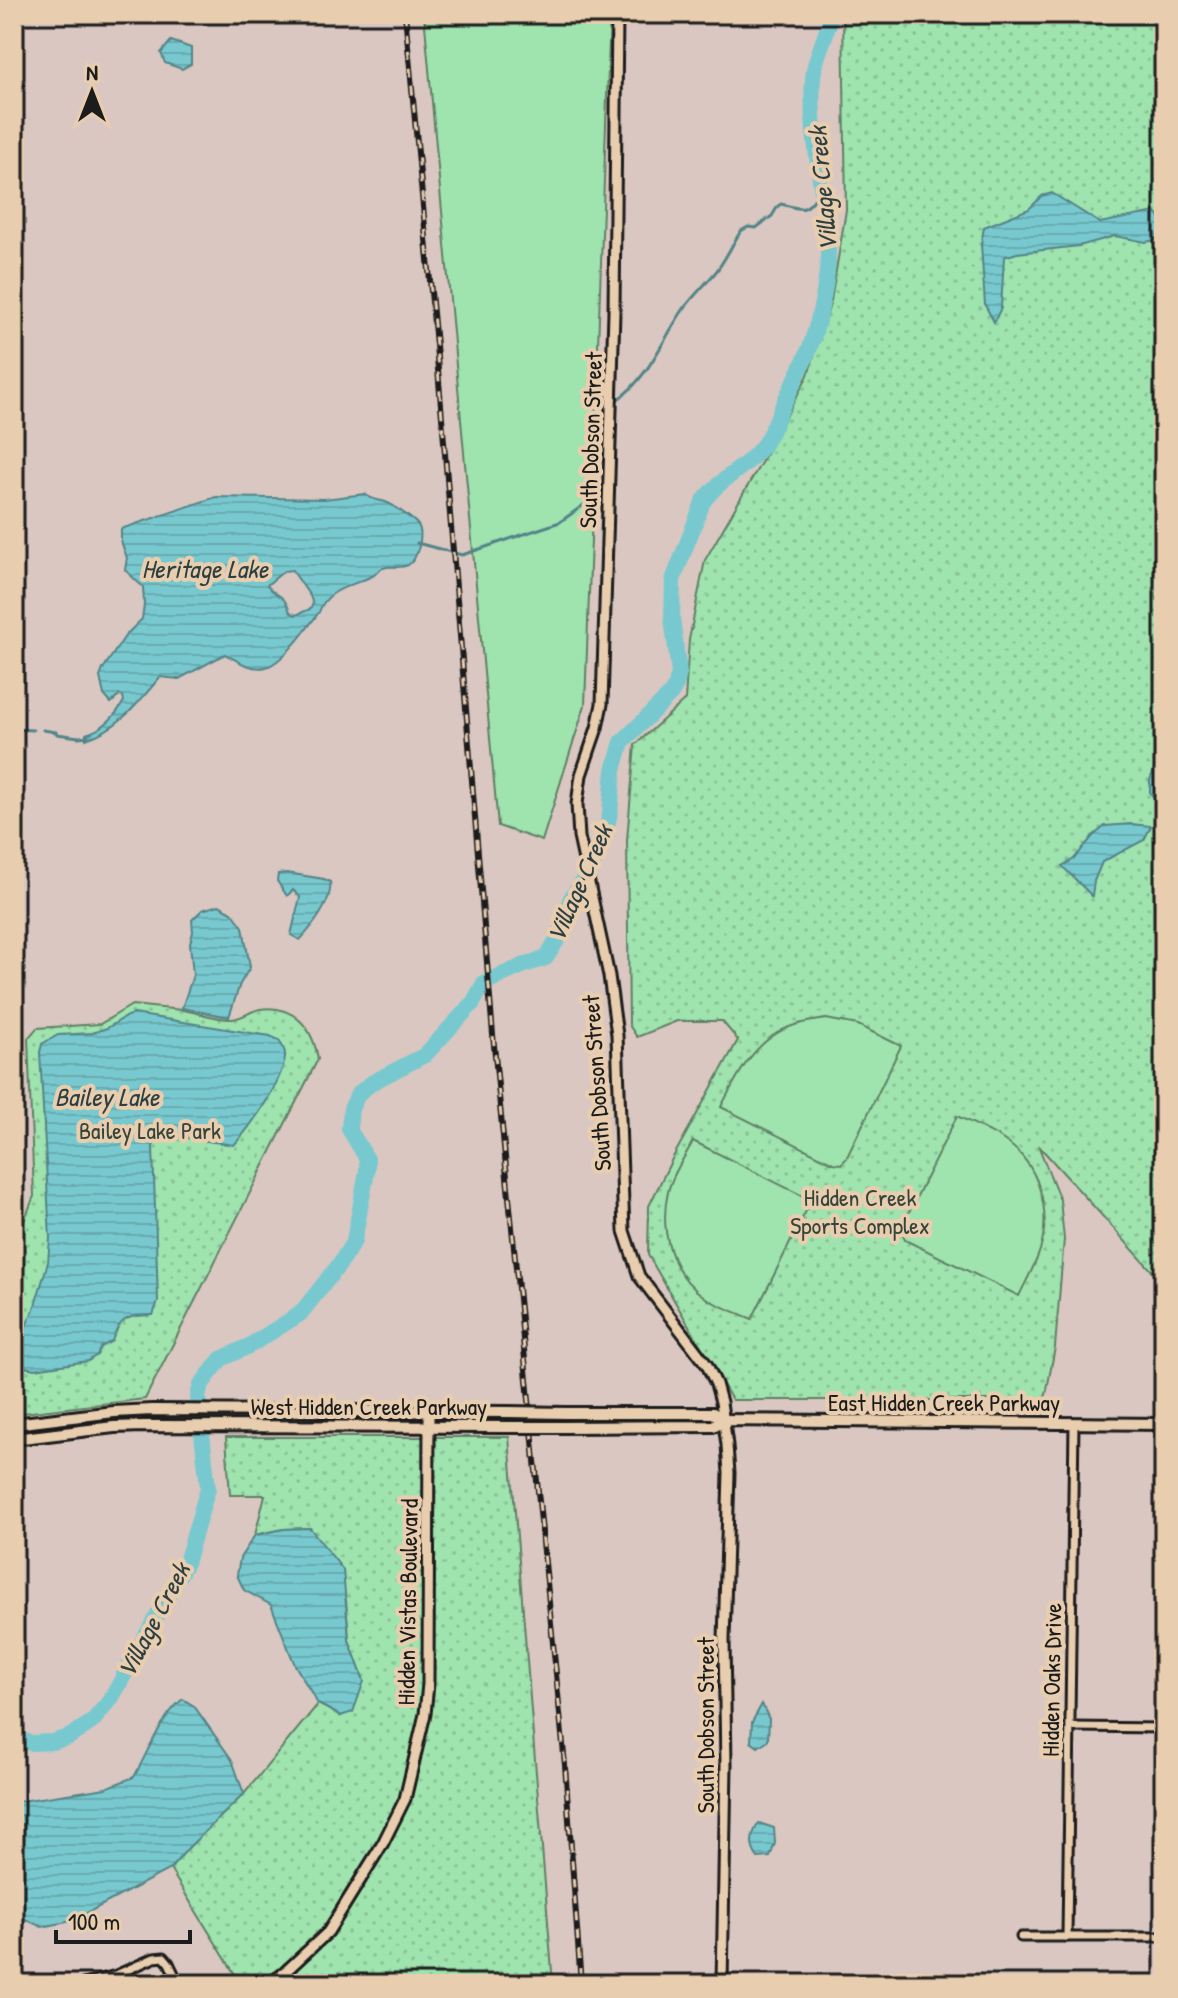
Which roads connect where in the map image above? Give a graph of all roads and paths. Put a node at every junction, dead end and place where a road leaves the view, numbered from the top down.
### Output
1 (617, 14) edge
2 (429, 1411) junction
3 (724, 1420) junction
4 (1074, 1423) junction
5 (14, 1424) edge
6 (1164, 1424) edge
7 (429, 1428) junction
8 (14, 1439) edge
9 (1071, 1727) junction
10 (1164, 1728) edge
11 (1021, 1937) dead end
12 (1067, 1937) junction
13 (1164, 1937) edge
14 (83, 1984) edge
15 (179, 1984) edge
16 (269, 1984) edge
17 (722, 1984) edge

1 - 3 street, South Dobson Street
2 - 3 main road, West Hidden Creek Parkway, bridge
2 - 5 main road, West Hidden Creek Parkway
2 - 7 street, Hidden Vistas Boulevard
3 - 4 main road, East Hidden Creek Parkway
3 - 7 main road, West Hidden Creek Parkway, bridge
3 - 17 street, South Dobson Street
4 - 6 main road, East Hidden Creek Parkway
4 - 9 street, Hidden Oaks Drive
7 - 8 main road, West Hidden Creek Parkway
7 - 16 street, Hidden Vistas Boulevard
9 - 10 street
9 - 12 street, Hidden Oaks Drive
11 - 12 street
12 - 13 street
14 - 15 street

